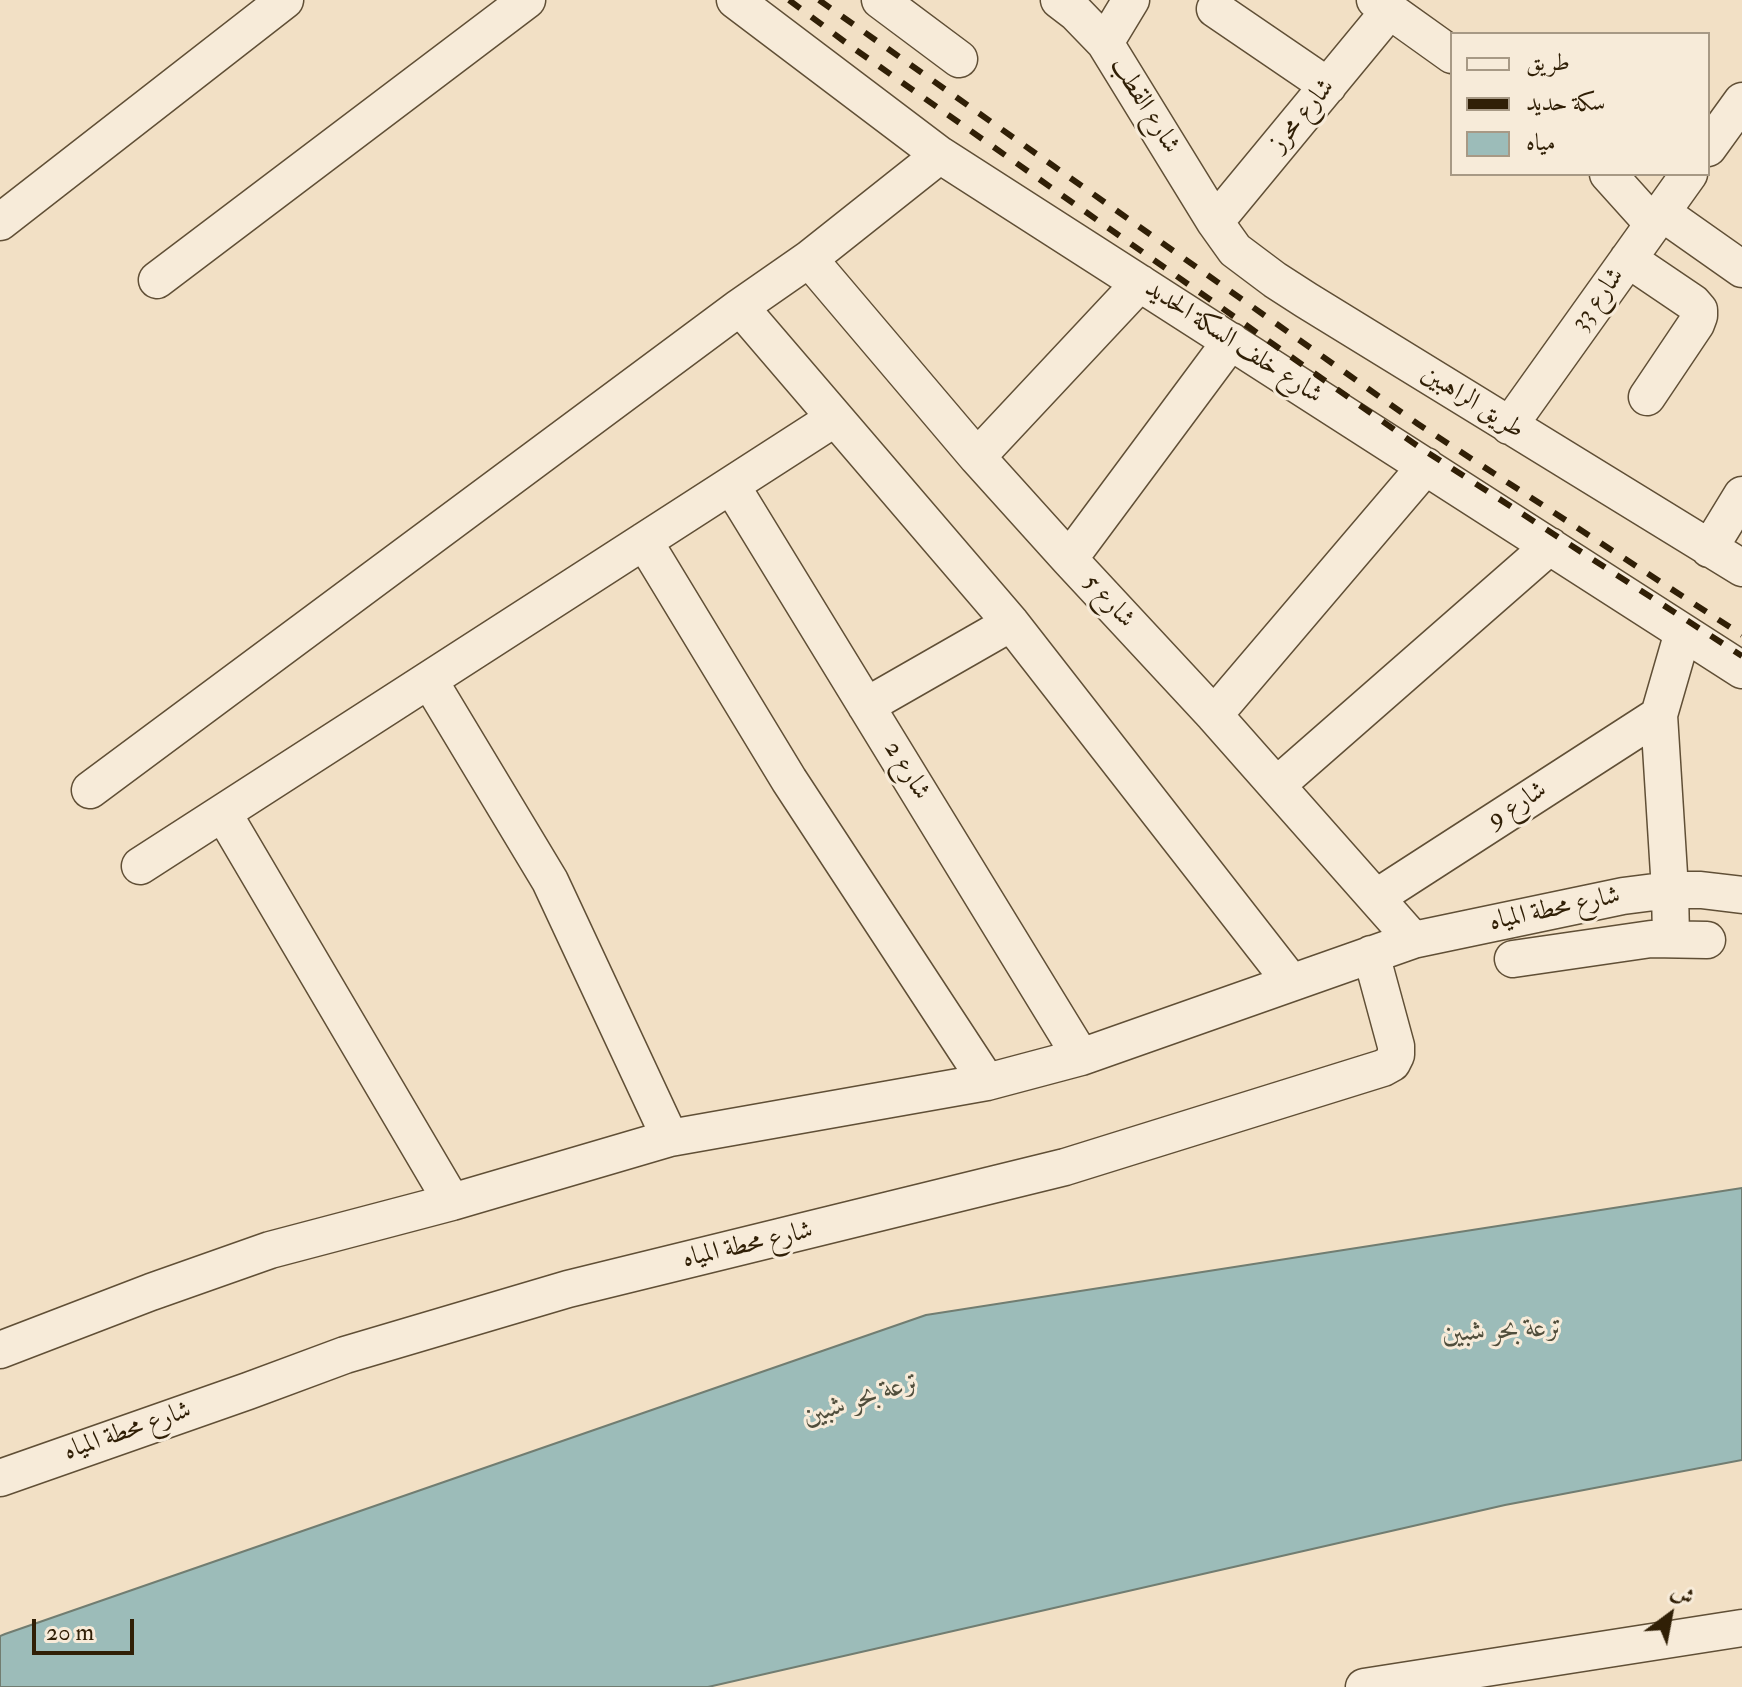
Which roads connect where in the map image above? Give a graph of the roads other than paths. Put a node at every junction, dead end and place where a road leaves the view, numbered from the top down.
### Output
1 (285, 0) edge
2 (527, 0) edge
3 (735, 0) edge
4 (880, 0) edge
5 (1059, 0) edge
6 (1131, 0) edge
7 (1383, 5) edge
8 (1215, 9) dead end
9 (1105, 43) junction
10 (1450, 54) edge
11 (959, 59) dead end
12 (1328, 86) junction
13 (1742, 101) edge
14 (1710, 145) edge
15 (940, 155) junction
16 (1610, 176) edge
17 (1688, 176) edge
18 (1657, 218) junction
19 (0, 222) edge
20 (1215, 222) junction
21 (809, 259) junction
22 (1628, 259) junction
23 (1742, 269) edge
24 (157, 280) dead end
25 (1140, 283) junction
26 (740, 307) junction
27 (1231, 341) junction
28 (1647, 397) dead end
29 (835, 418) junction
30 (1509, 426) junction
31 (977, 457) junction
32 (1426, 466) junction
33 (731, 485) junction
34 (1742, 495) edge
35 (644, 541) junction
36 (1550, 546) junction
37 (1709, 549) junction
38 (1069, 559) junction
39 (1742, 568) edge
40 (1011, 623) junction
41 (1683, 632) junction
42 (1742, 670) edge
43 (429, 680) junction
44 (866, 706) junction
45 (1214, 715) junction
46 (1659, 715) junction
47 (1277, 785) junction
48 (90, 790) dead end
49 (223, 813) junction
50 (140, 866) dead end
51 (1670, 890) junction
52 (1742, 895) edge
53 (1377, 897) junction
54 (1671, 938) junction
55 (1413, 940) junction
56 (1707, 940) dead end
57 (1371, 954) junction
58 (1513, 959) dead end
59 (1291, 982) junction
60 (1081, 1057) junction
61 (987, 1082) junction
62 (670, 1138) junction
63 (452, 1202) junction
64 (0, 1350) edge
65 (0, 1478) edge
66 (1742, 1628) edge
67 (1364, 1687) edge

1 - 19 street
2 - 24 street
3 - 15 street, شارع خلف السكة الحديد
4 - 11 street
5 - 9 street, شارع القطب
6 - 9 street
7 - 10 street
7 - 12 street, شارع محرز
8 - 12 street
9 - 20 street, شارع القطب
12 - 20 street, شارع محرز
13 - 14 street
15 - 21 street
15 - 25 street, شارع خلف السكة الحديد
16 - 18 street
17 - 18 street, شارع 33
18 - 22 street, شارع 33
18 - 23 street
20 - 30 street, طريق الراهبين
21 - 26 street
21 - 31 street, شارع 5
22 - 28 street
22 - 30 street, شارع 33
25 - 27 street, شارع خلف السكة الحديد
25 - 31 street
26 - 29 street
26 - 48 street
27 - 32 street, شارع خلف السكة الحديد
27 - 38 street
29 - 33 street
29 - 40 street
30 - 37 street, طريق الراهبين
31 - 38 street, شارع 5
32 - 36 street, شارع خلف السكة الحديد
32 - 45 street
33 - 35 street
33 - 44 street, شارع 2
34 - 37 street
35 - 43 street
35 - 61 street
36 - 41 street, شارع خلف السكة الحديد
36 - 47 street
37 - 39 street, طريق الراهبين
38 - 45 street, شارع 5
40 - 44 street
40 - 59 street
41 - 42 street, شارع خلف السكة الحديد
41 - 46 street
43 - 49 street
43 - 62 street
44 - 60 street, شارع 2
45 - 47 street, شارع 5
46 - 51 street
46 - 53 street, شارع 9
47 - 53 street, شارع 5
49 - 50 street
49 - 63 street
51 - 52 street, شارع محطة المياه
51 - 54 street
51 - 55 street, شارع محطة المياه
53 - 55 street, شارع 5
54 - 56 street
54 - 58 street
55 - 57 street, شارع محطة المياه
57 - 59 street, شارع محطة المياه
57 - 65 street, شارع محطة المياه
59 - 60 street, شارع محطة المياه
60 - 61 street, شارع محطة المياه
61 - 62 street, شارع محطة المياه
62 - 63 street, شارع محطة المياه
63 - 64 street, شارع محطة المياه
66 - 67 street

